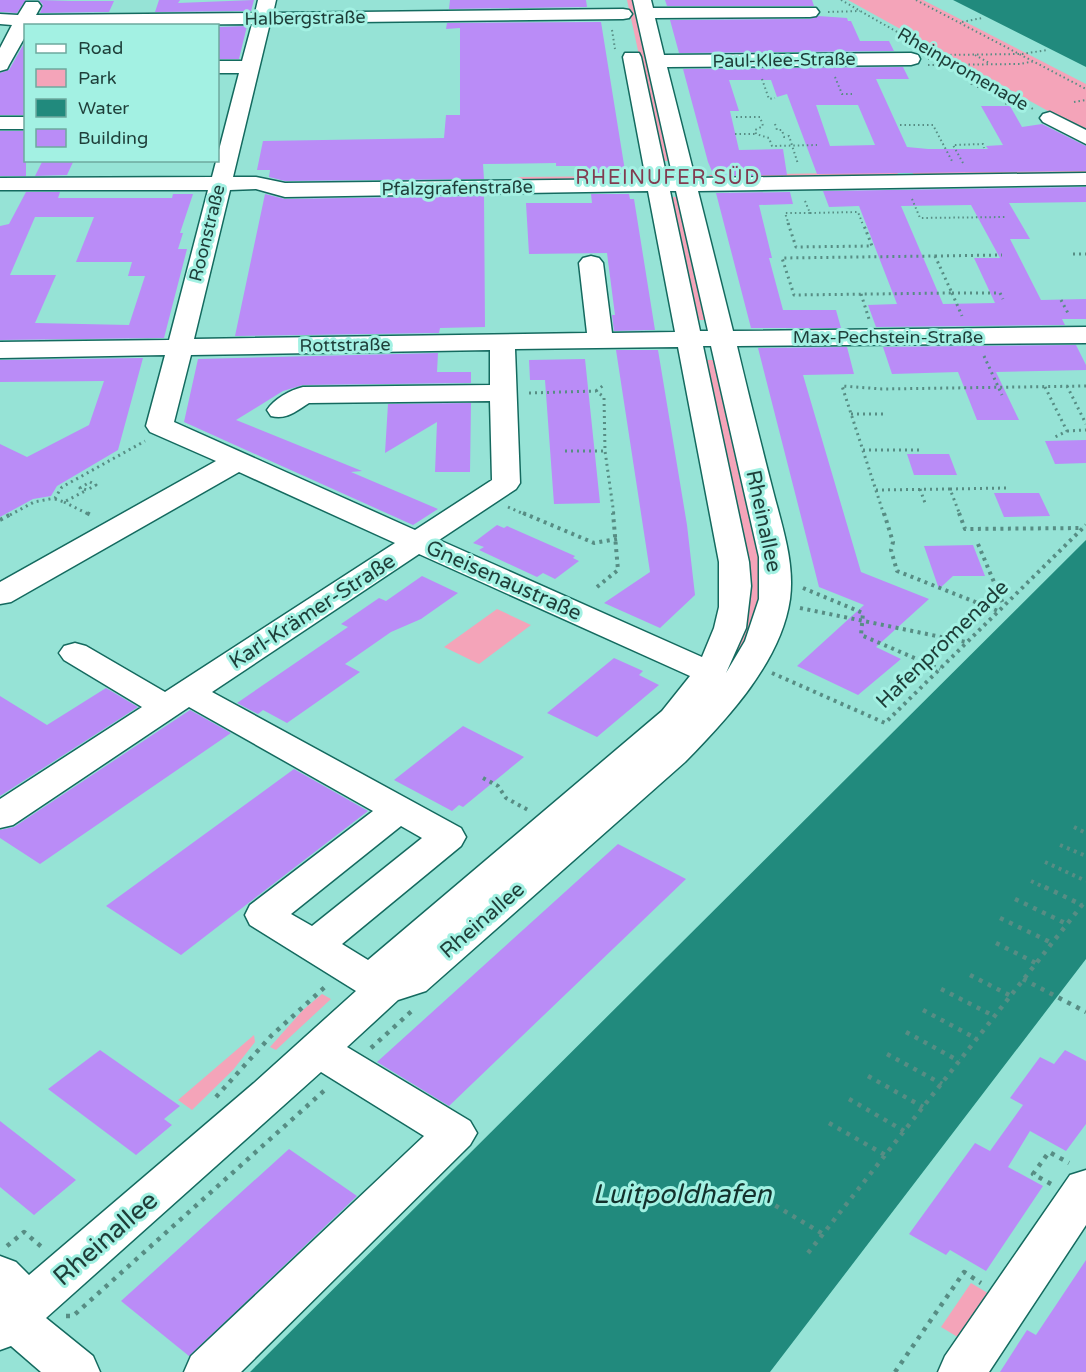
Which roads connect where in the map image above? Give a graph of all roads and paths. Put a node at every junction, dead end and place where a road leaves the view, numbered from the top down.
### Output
1 (36, 0) edge
2 (297, 0) edge
3 (841, 0) edge
4 (916, 0) edge
5 (643, 7) edge
6 (347, 8) edge
7 (501, 8) edge
8 (264, 9) edge
9 (861, 11) junction
10 (810, 12) joint
11 (982, 18) dead end
12 (0, 20) edge
13 (621, 20) edge
14 (24, 21) junction
15 (961, 22) junction
16 (930, 50) dead end
17 (1047, 50) dead end
18 (915, 51) joint
19 (1022, 54) junction
20 (974, 55) junction
21 (940, 56) junction
22 (617, 60) dead end
23 (830, 60) junction
24 (1035, 61) junction
25 (656, 62) junction
26 (992, 64) junction
27 (957, 65) junction
28 (6, 67) edge
29 (219, 67) edge
30 (251, 67) junction
31 (962, 68) junction
32 (764, 75) dead end
33 (972, 85) dead end
34 (977, 87) dead end
35 (996, 87) junction
36 (1086, 88) edge
37 (852, 94) dead end
38 (775, 98) dead end
39 (1086, 100) edge
40 (1074, 102) dead end
41 (1026, 105) junction
42 (736, 117) dead end
43 (1050, 117) joint
44 (0, 123) edge
45 (24, 123) edge
46 (775, 124) dead end
47 (900, 125) dead end
48 (735, 134) dead end
49 (756, 134) junction
50 (1086, 138) edge
51 (817, 145) dead end
52 (792, 146) junction
53 (984, 148) dead end
54 (1086, 167) edge
55 (961, 169) junction
56 (800, 177) junction
57 (906, 178) junction
58 (298, 179) junction
59 (657, 179) junction
60 (684, 179) junction
61 (1086, 180) edge
62 (506, 181) junction
63 (0, 184) edge
64 (220, 184) junction
65 (810, 213) junction
66 (1006, 217) dead end
67 (1072, 254) dead end
68 (1086, 254) edge
69 (1002, 255) dead end
70 (935, 256) junction
71 (591, 263) dead end
72 (952, 293) junction
73 (1003, 300) dead end
74 (1086, 335) edge
75 (975, 336) junction
76 (690, 340) junction
77 (722, 340) junction
78 (600, 341) junction
79 (502, 343) junction
80 (179, 348) junction
81 (0, 350) edge
82 (605, 384) dead end
83 (1067, 386) junction
84 (1086, 386) edge
85 (999, 387) junction
86 (1045, 387) junction
87 (597, 392) junction
88 (504, 393) junction
89 (1002, 395) dead end
90 (280, 410) dead end
91 (851, 414) junction
92 (884, 414) dead end
93 (1086, 424) edge
94 (167, 429) junction
95 (1086, 430) edge
96 (1067, 431) junction
97 (1053, 438) dead end
98 (863, 450) junction
99 (923, 450) dead end
100 (565, 451) dead end
101 (605, 451) junction
102 (237, 460) junction
103 (1007, 488) dead end
104 (920, 489) junction
105 (950, 489) junction
106 (87, 490) dead end
107 (876, 490) junction
108 (55, 498) junction
109 (485, 498) junction
110 (925, 503) dead end
111 (0, 520) edge
112 (1085, 526) edge
113 (617, 539) junction
114 (419, 542) junction
115 (978, 544) dead end
116 (799, 579) dead end
117 (597, 587) dead end
118 (799, 587) junction
119 (0, 595) edge
120 (1004, 606) junction
121 (798, 608) junction
122 (998, 611) junction
123 (795, 617) dead end
124 (862, 621) junction
125 (967, 642) junction
126 (75, 653) dead end
127 (773, 665) dead end
128 (940, 669) junction
129 (769, 671) junction
130 (710, 673) junction
131 (763, 679) dead end
132 (178, 699) junction
133 (483, 778) dead end
134 (613, 789) junction
135 (398, 810) junction
136 (0, 816) edge
137 (522, 819) dead end
138 (1074, 827) dead end
139 (1086, 833) edge
140 (1060, 844) dead end
141 (1086, 856) edge
142 (1046, 862) dead end
143 (1031, 881) dead end
144 (1086, 881) edge
145 (1016, 899) dead end
146 (1084, 902) edge
147 (1000, 918) dead end
148 (1067, 924) junction
149 (996, 943) dead end
150 (1052, 943) junction
151 (314, 946) junction
152 (1036, 963) junction
153 (347, 967) junction
154 (970, 975) dead end
155 (1023, 979) junction
156 (941, 989) dead end
157 (402, 996) junction
158 (1011, 996) junction
159 (923, 1010) dead end
160 (1086, 1012) edge
161 (994, 1016) junction
162 (906, 1032) dead end
163 (977, 1039) junction
164 (887, 1053) dead end
165 (333, 1059) junction
166 (959, 1061) junction
167 (868, 1076) dead end
168 (942, 1084) junction
169 (849, 1099) dead end
170 (209, 1104) dead end
171 (923, 1107) junction
172 (829, 1123) dead end
173 (904, 1131) junction
174 (885, 1155) junction
175 (741, 1185) dead end
176 (1083, 1197) edge
177 (823, 1234) junction
178 (46, 1250) dead end
179 (0, 1253) edge
180 (808, 1253) dead end
181 (1010, 1299) junction
182 (3, 1310) edge
183 (73, 1316) dead end
184 (76, 1372) edge
185 (208, 1372) edge
186 (896, 1372) edge
187 (962, 1372) edge

1 - 14 street
2 - 6 street
3 - 9 path, Rheinpromenade
4 - 15 path
5 - 10 street
5 - 25 street, Rheinallee
6 - 7 street, Halbergstraße
6 - 8 street, Halbergstraße
7 - 13 street, Halbergstraße
8 - 14 street, Halbergstraße
8 - 30 street, Roonstraße
9 - 10 path
9 - 18 path, Rheinpromenade
11 - 15 path
12 - 14 street, Halbergstraße
13 - 22 path
13 - 59 street, Rheinallee
14 - 28 street
15 - 19 path
16 - 21 path, Rheinpromenade
17 - 19 path
18 - 23 street, Paul-Klee-Straße
19 - 20 path
19 - 24 path
20 - 21 path
20 - 26 path
21 - 27 path, Rheinpromenade
23 - 25 street, Paul-Klee-Straße
23 - 37 path
24 - 26 path
24 - 36 path
25 - 60 street, Rheinallee
26 - 27 path
27 - 31 path, Rheinpromenade
29 - 30 street
30 - 64 street, Roonstraße
31 - 33 path
31 - 35 path, Rheinpromenade
32 - 38 path
34 - 35 path
35 - 41 path, Rheinpromenade
35 - 41 path
39 - 40 path
41 - 43 path, Rheinpromenade
42 - 49 path
43 - 50 street, Rheinpromenade
44 - 45 street
46 - 52 path
47 - 55 path
48 - 49 path
49 - 52 path
51 - 52 path
52 - 56 path
53 - 55 path
54 - 55 street
55 - 57 street
56 - 57 street, Pfalzgrafenstraße
56 - 60 street, Pfalzgrafenstraße
56 - 65 path
57 - 61 street
57 - 66 path
58 - 62 street, Pfalzgrafenstraße
58 - 62 street, Pfalzgrafenstraße
58 - 64 street, Pfalzgrafenstraße
59 - 60 street, Pfalzgrafenstraße
59 - 62 street, Pfalzgrafenstraße
59 - 76 street, Rheinallee
60 - 77 street, Rheinallee
63 - 64 street, Pfalzgrafenstraße
64 - 80 street, Roonstraße
65 - 65 path
67 - 68 path
69 - 70 path
70 - 72 path
70 - 72 path
71 - 78 street
72 - 73 path
74 - 75 street, Max-Pechstein-Straße
75 - 77 street, Max-Pechstein-Straße
75 - 85 path
76 - 77 street, Max-Pechstein-Straße
76 - 78 street, Rottstraße
76 - 130 street, Rheinallee
77 - 134 street, Rheinallee
78 - 79 street, Rottstraße
79 - 80 street, Rottstraße
79 - 88 street, Karl-Krämer-Straße
80 - 81 street, Rottstraße
80 - 94 street, Roonstraße
82 - 87 path
83 - 84 path
83 - 86 path
83 - 93 path
85 - 86 path
85 - 89 path
85 - 91 path
86 - 96 path
87 - 88 path
87 - 101 path
88 - 90 street
88 - 109 street, Karl-Krämer-Straße
91 - 92 path
91 - 98 path
94 - 102 street, Gneisenaustraße
94 - 108 path
95 - 96 path
96 - 97 path
98 - 99 path
98 - 107 path
100 - 101 path
101 - 113 path
102 - 114 street, Gneisenaustraße
102 - 119 street
103 - 105 path
104 - 105 path
104 - 107 path
104 - 110 path
105 - 112 path
106 - 108 path
107 - 122 path
108 - 111 path
109 - 113 path
109 - 114 street, Karl-Krämer-Straße
112 - 120 path, Hafenpromenade
113 - 117 path
114 - 130 street, Gneisenaustraße
114 - 132 street, Karl-Krämer-Straße
115 - 120 path
116 - 118 path
118 - 121 path
118 - 124 path
120 - 122 path, Hafenpromenade
121 - 123 path
121 - 124 path
122 - 125 path, Hafenpromenade
124 - 125 path
124 - 128 path
125 - 128 path, Hafenpromenade
126 - 132 street
127 - 129 path
128 - 129 path, Hafenpromenade
129 - 131 path
130 - 134 street, Rheinallee
132 - 135 street
132 - 136 street, Karl-Krämer-Straße
133 - 137 path
134 - 157 street, Rheinallee
135 - 151 street
135 - 151 street
138 - 139 path
140 - 141 path
142 - 144 path
143 - 146 path
145 - 148 path
146 - 148 path
147 - 150 path
148 - 150 path
149 - 152 path
150 - 152 path
151 - 153 street
152 - 155 path
153 - 157 street
153 - 170 path
154 - 158 path
155 - 158 path
155 - 160 path
156 - 161 path
157 - 165 street, Rheinallee
157 - 165 path
158 - 161 path
159 - 163 path
161 - 163 path
162 - 166 path
163 - 166 path
164 - 168 path
165 - 182 street, Rheinallee
165 - 183 path
165 - 185 street
166 - 168 path
167 - 171 path
168 - 171 path
169 - 173 path
171 - 173 path
172 - 174 path
173 - 174 path
174 - 177 path
175 - 177 path
176 - 181 street
177 - 180 path
178 - 179 path
181 - 186 path
181 - 187 street
182 - 184 street

